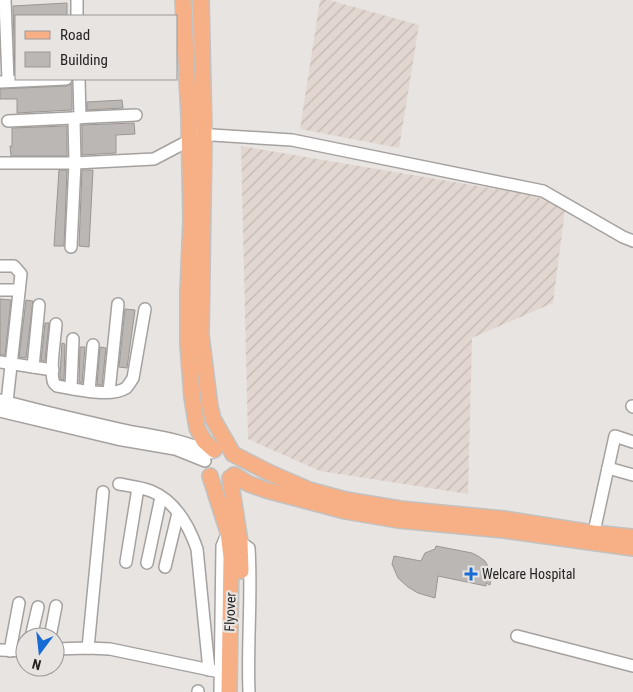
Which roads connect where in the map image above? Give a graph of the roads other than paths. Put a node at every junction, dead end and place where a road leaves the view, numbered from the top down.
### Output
1 (5, 0) edge
2 (16, 0) edge
3 (77, 0) edge
4 (183, 0) edge
5 (201, 0) edge
6 (0, 1) edge
7 (77, 15) edge
8 (8, 40) edge
9 (45, 80) edge
10 (78, 80) edge
11 (4, 82) edge
12 (136, 116) dead end
13 (77, 118) junction
14 (8, 121) dead end
15 (194, 136) junction
16 (75, 162) junction
17 (0, 163) edge
18 (633, 241) edge
19 (71, 247) dead end
20 (0, 266) edge
21 (0, 290) edge
22 (19, 290) junction
23 (118, 304) dead end
24 (39, 305) dead end
25 (145, 309) dead end
26 (56, 324) dead end
27 (73, 339) dead end
28 (93, 345) dead end
29 (5, 363) edge
30 (33, 367) junction
31 (52, 370) junction
32 (71, 388) junction
33 (89, 391) junction
34 (109, 392) junction
35 (2, 409) edge
36 (633, 442) edge
37 (233, 454) junction
38 (210, 455) junction
39 (608, 468) junction
40 (633, 475) edge
41 (210, 476) junction
42 (232, 476) junction
43 (119, 484) dead end
44 (138, 488) junction
45 (103, 492) dead end
46 (162, 497) junction
47 (178, 512) junction
48 (228, 532) junction
49 (633, 537) edge
50 (592, 538) junction
51 (240, 542) junction
52 (633, 548) edge
53 (236, 558) junction
54 (126, 562) dead end
55 (147, 563) dead end
56 (165, 567) dead end
57 (19, 603) dead end
58 (56, 606) dead end
59 (38, 607) dead end
60 (33, 627) edge
61 (52, 627) edge
62 (517, 636) dead end
63 (88, 648) junction
64 (65, 649) edge
65 (5, 651) edge
66 (633, 666) edge
67 (214, 671) junction
68 (220, 692) edge
69 (229, 692) edge
70 (236, 692) edge
71 (249, 692) edge

1 - 2 street
1 - 6 street
1 - 8 street
3 - 7 street
4 - 15 main road
5 - 15 main road
8 - 11 street
9 - 11 street
10 - 13 street
12 - 13 street
13 - 14 street
13 - 16 street
15 - 16 street
15 - 18 street
15 - 37 main road
15 - 38 main road
16 - 17 street
16 - 19 street
20 - 22 street
21 - 22 street
22 - 29 street
23 - 34 street
24 - 30 street
25 - 34 street
26 - 31 street
27 - 32 street
28 - 33 street
29 - 30 street
29 - 35 street
30 - 31 street
31 - 32 street
32 - 33 street
33 - 34 street
35 - 38 street
36 - 39 street
37 - 38 main road
37 - 42 main road
37 - 50 main road
38 - 41 main road
39 - 40 street
39 - 50 street
41 - 42 main road
41 - 48 main road, Flyover
42 - 50 main road
42 - 51 main road, Flyover
43 - 44 street
44 - 46 street
44 - 54 street
45 - 63 street
46 - 47 street
46 - 55 street
47 - 56 street
47 - 67 street
48 - 53 main road, Flyover
48 - 67 street
49 - 50 main road
50 - 52 main road
51 - 53 main road, Flyover
51 - 71 street
53 - 69 main road, Flyover
53 - 70 main road, Flyover
57 - 65 street
58 - 61 street
59 - 60 street
62 - 66 street
63 - 64 street
63 - 67 street
67 - 68 street

